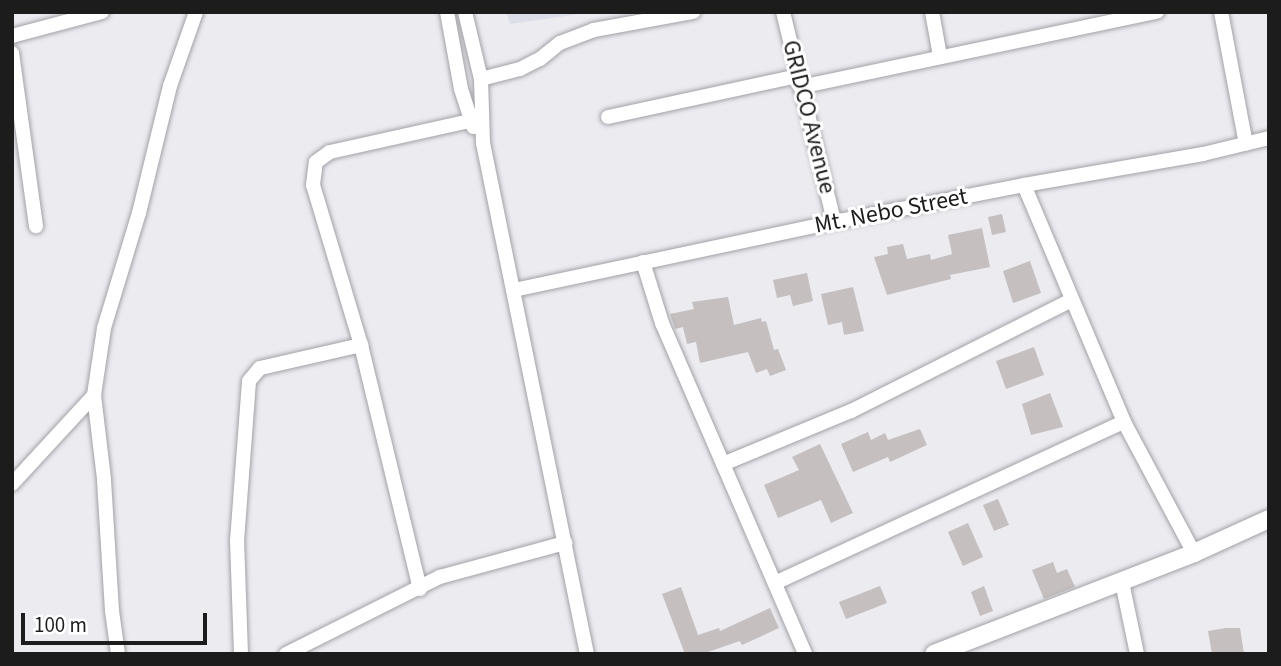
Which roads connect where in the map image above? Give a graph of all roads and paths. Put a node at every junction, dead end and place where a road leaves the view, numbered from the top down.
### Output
1 (102, 12) edge
2 (196, 12) edge
3 (447, 12) edge
4 (465, 12) edge
5 (693, 12) edge
6 (783, 12) edge
7 (932, 12) edge
8 (1157, 12) edge
9 (1221, 12) edge
10 (1085, 20) edge
11 (12, 36) edge
12 (12, 53) edge
13 (940, 56) junction
14 (481, 79) junction
15 (799, 82) junction
16 (608, 117) dead end
17 (470, 121) junction
18 (1269, 138) edge
19 (483, 143) junction
20 (1246, 144) junction
21 (1024, 185) junction
22 (834, 222) junction
23 (36, 226) dead end
24 (643, 262) junction
25 (514, 290) junction
26 (1072, 300) junction
27 (361, 345) junction
28 (94, 396) junction
29 (1124, 422) junction
30 (723, 464) junction
31 (12, 484) edge
32 (1269, 519) edge
33 (565, 543) junction
34 (1194, 553) junction
35 (1122, 582) junction
36 (775, 583) junction
37 (421, 589) junction
38 (118, 654) edge
39 (241, 654) edge
40 (286, 654) edge
41 (587, 654) edge
42 (804, 654) edge
43 (934, 654) edge
44 (1137, 654) edge

1 - 11 street
2 - 28 street
3 - 17 street
4 - 14 street
5 - 14 street
6 - 15 street, GRIDCO Avenue
7 - 13 street
8 - 10 street
9 - 20 street
10 - 13 street
12 - 23 street
13 - 15 street
14 - 19 street
15 - 16 street
15 - 22 street, GRIDCO Avenue
17 - 19 street
17 - 27 street
18 - 20 street, Mt. Nebo Street
19 - 25 street
20 - 21 street, Mt. Nebo Street
21 - 22 street, Mt. Nebo Street
21 - 26 street
22 - 24 street, Mt. Nebo Street
24 - 25 street, Mt. Nebo Street
24 - 30 street
25 - 33 street
26 - 29 street
26 - 30 street
27 - 37 street
27 - 39 street
28 - 31 street
28 - 38 street
29 - 34 street
29 - 36 street
30 - 36 street
32 - 34 main road
33 - 37 street
33 - 41 street
34 - 35 main road
35 - 43 main road
35 - 44 street
36 - 42 street
37 - 40 street

